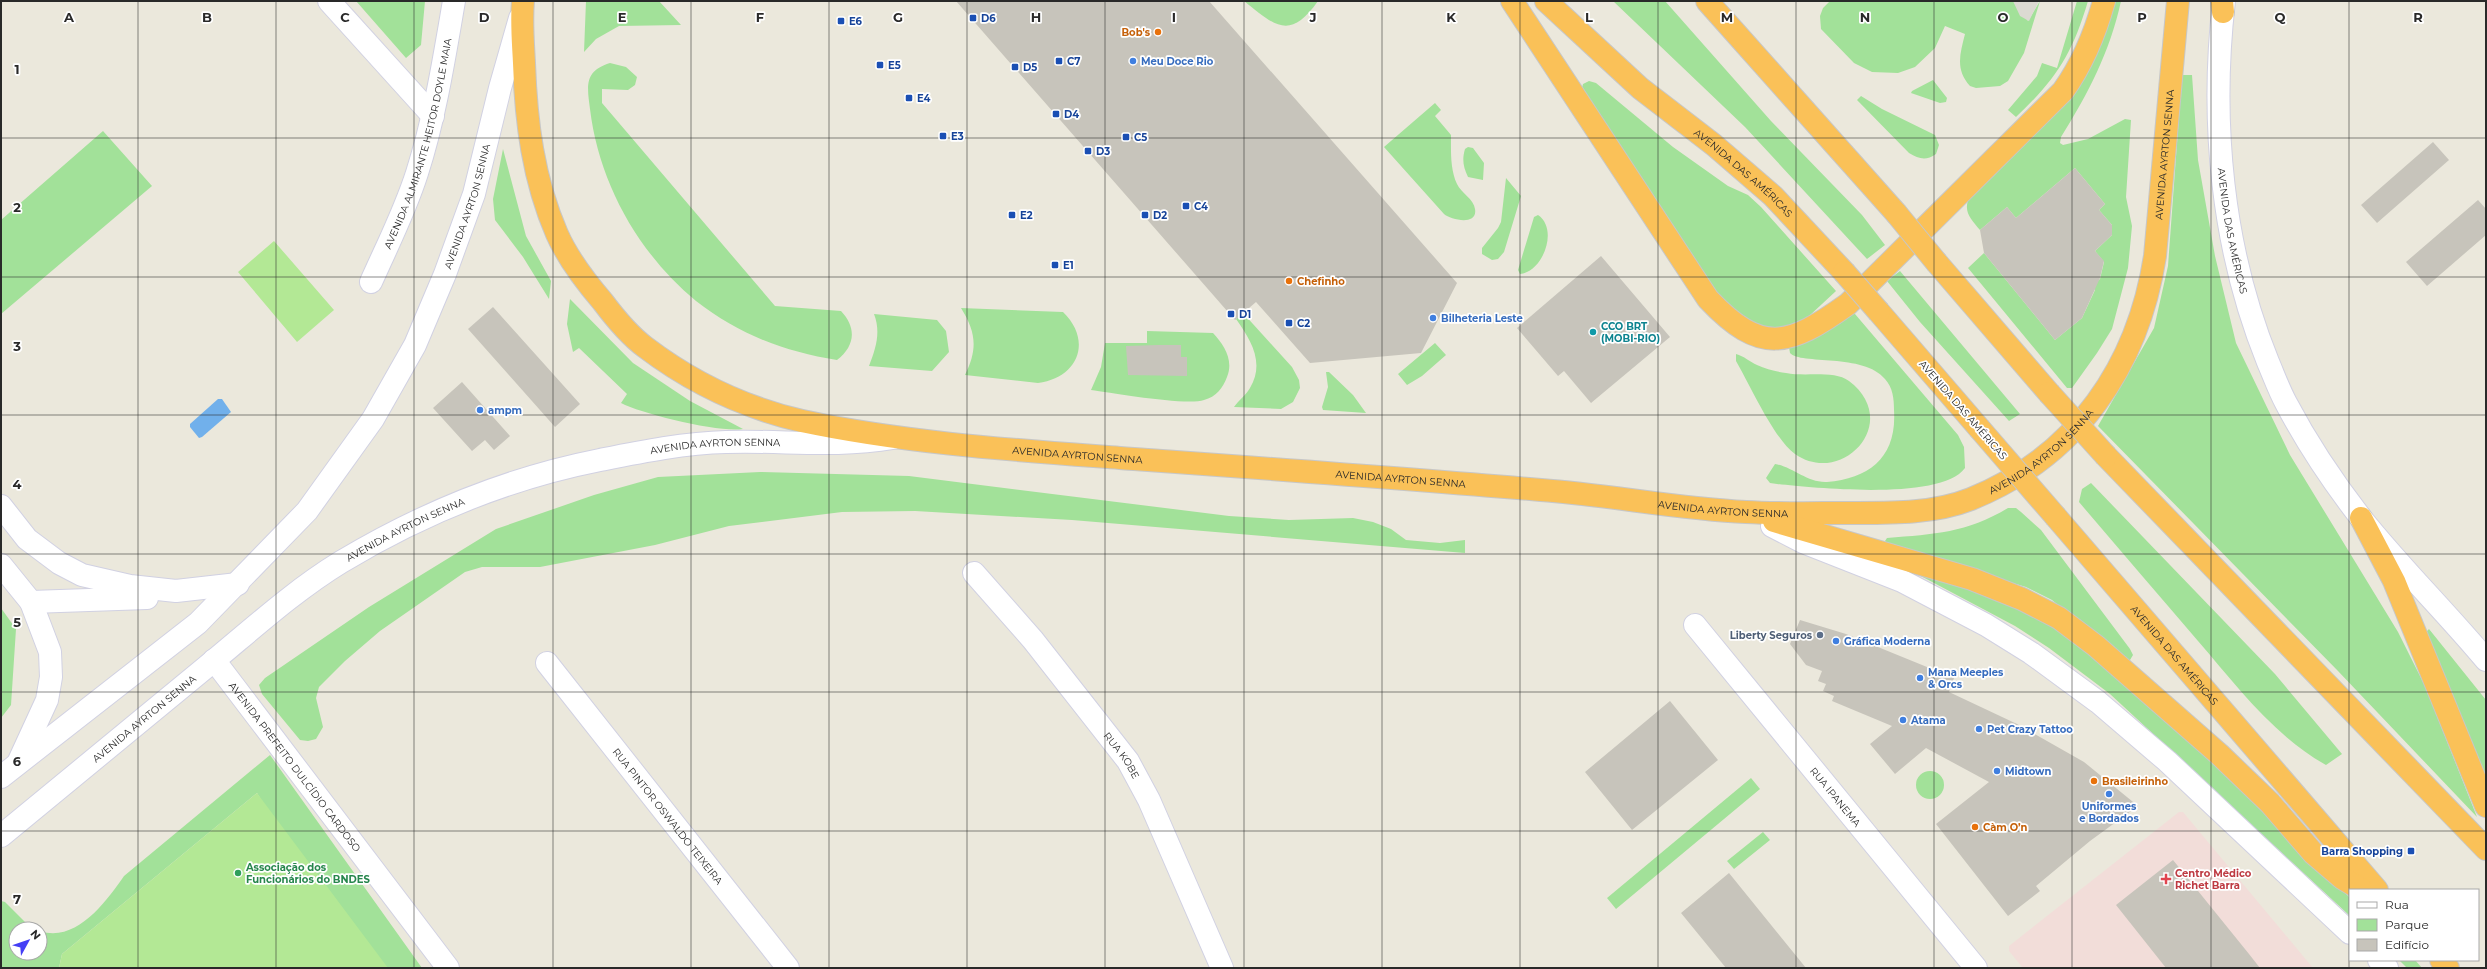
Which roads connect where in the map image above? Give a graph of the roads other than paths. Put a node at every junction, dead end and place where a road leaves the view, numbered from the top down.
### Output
1 (329, 1) edge
2 (454, 1) edge
3 (1512, 1) edge
4 (1546, 1) edge
5 (1707, 1) edge
6 (2104, 1) edge
7 (2223, 5) edge
8 (522, 7) edge
9 (2176, 7) edge
10 (433, 116) junction
11 (371, 282) dead end
12 (900, 437) junction
13 (1, 506) edge
14 (1744, 512) junction
15 (2361, 518) junction
16 (1, 565) edge
17 (974, 573) dead end
18 (238, 584) junction
19 (176, 591) junction
20 (30, 602) junction
21 (1695, 625) dead end
22 (214, 660) junction
23 (2486, 660) edge
24 (548, 663) dead end
25 (18, 763) junction
26 (1, 777) edge
27 (2486, 806) edge
28 (1, 836) edge
29 (2486, 849) edge
30 (2360, 889) edge
31 (2376, 889) edge
32 (2349, 932) edge
33 (448, 968) edge
34 (788, 968) edge
35 (1222, 968) edge
36 (1976, 968) edge

1 - 10 main road
2 - 10 main road, AVENIDA ALMIRANTE HEITOR DOYLE MAIA
3 - 6 highway
4 - 31 highway, AVENIDA DAS AMÉRICAS, bridge
5 - 29 highway, bridge
7 - 15 main road, AVENIDA DAS AMÉRICAS
8 - 12 highway, AVENIDA AYRTON SENNA
8 - 18 main road, AVENIDA AYRTON SENNA
9 - 14 highway, AVENIDA AYRTON SENNA
10 - 11 main road, AVENIDA ALMIRANTE HEITOR DOYLE MAIA
12 - 14 highway, AVENIDA AYRTON SENNA
12 - 22 main road, AVENIDA AYRTON SENNA
13 - 19 main road
14 - 30 highway
14 - 32 main road
15 - 23 main road, AVENIDA DAS AMÉRICAS
15 - 27 highway
16 - 20 main road
17 - 35 main road, RUA KOBE
18 - 19 main road
18 - 25 main road, AVENIDA AYRTON SENNA
19 - 20 main road
20 - 25 main road
21 - 36 main road, RUA IPANEMA
22 - 28 main road, AVENIDA AYRTON SENNA
22 - 33 main road, AVENIDA PREFEITO DULCÍDIO CARDOSO
24 - 34 main road, RUA PINTOR OSWALDO TEIXEIRA
25 - 26 main road, AVENIDA AYRTON SENNA

